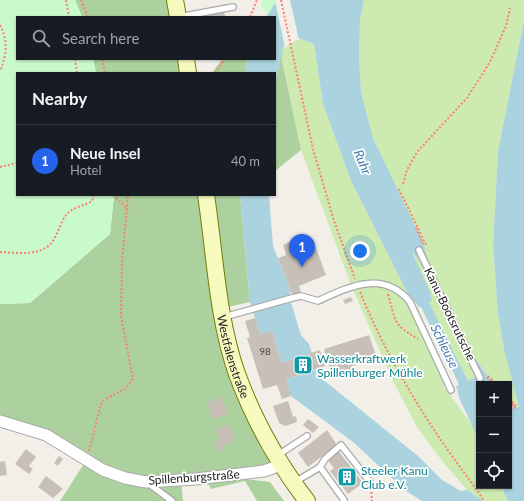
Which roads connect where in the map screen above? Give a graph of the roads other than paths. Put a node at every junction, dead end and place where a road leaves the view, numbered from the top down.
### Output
1 (175, 0) edge
2 (232, 7) dead end
3 (179, 16) edge
4 (184, 16) edge
5 (186, 60) edge
6 (188, 72) edge
7 (206, 196) edge
8 (419, 250) dead end
9 (224, 318) junction
10 (483, 376) road end
11 (451, 390) dead end
12 (0, 421) edge
13 (307, 436) dead end
14 (279, 461) junction
15 (320, 467) junction
16 (146, 482) junction
17 (370, 482) road end
18 (294, 483) junction
19 (344, 500) edge
20 (172, 501) edge
21 (307, 501) edge

1 - 3 main road
2 - 4 lane
5 - 6 main road
7 - 9 main road, Westfalenstraße
8 - 10 lane, Kanu-Bootsrutsche
9 - 11 lane
9 - 14 main road, Westfalenstraße
12 - 16 street, Spillenburgstraße
13 - 14 lane
14 - 16 street, Spillenburgstraße
14 - 18 main road, Westfalenstraße
15 - 17 lane
15 - 18 lane
15 - 19 lane
16 - 20 lane
18 - 21 main road, Westfalenstraße

